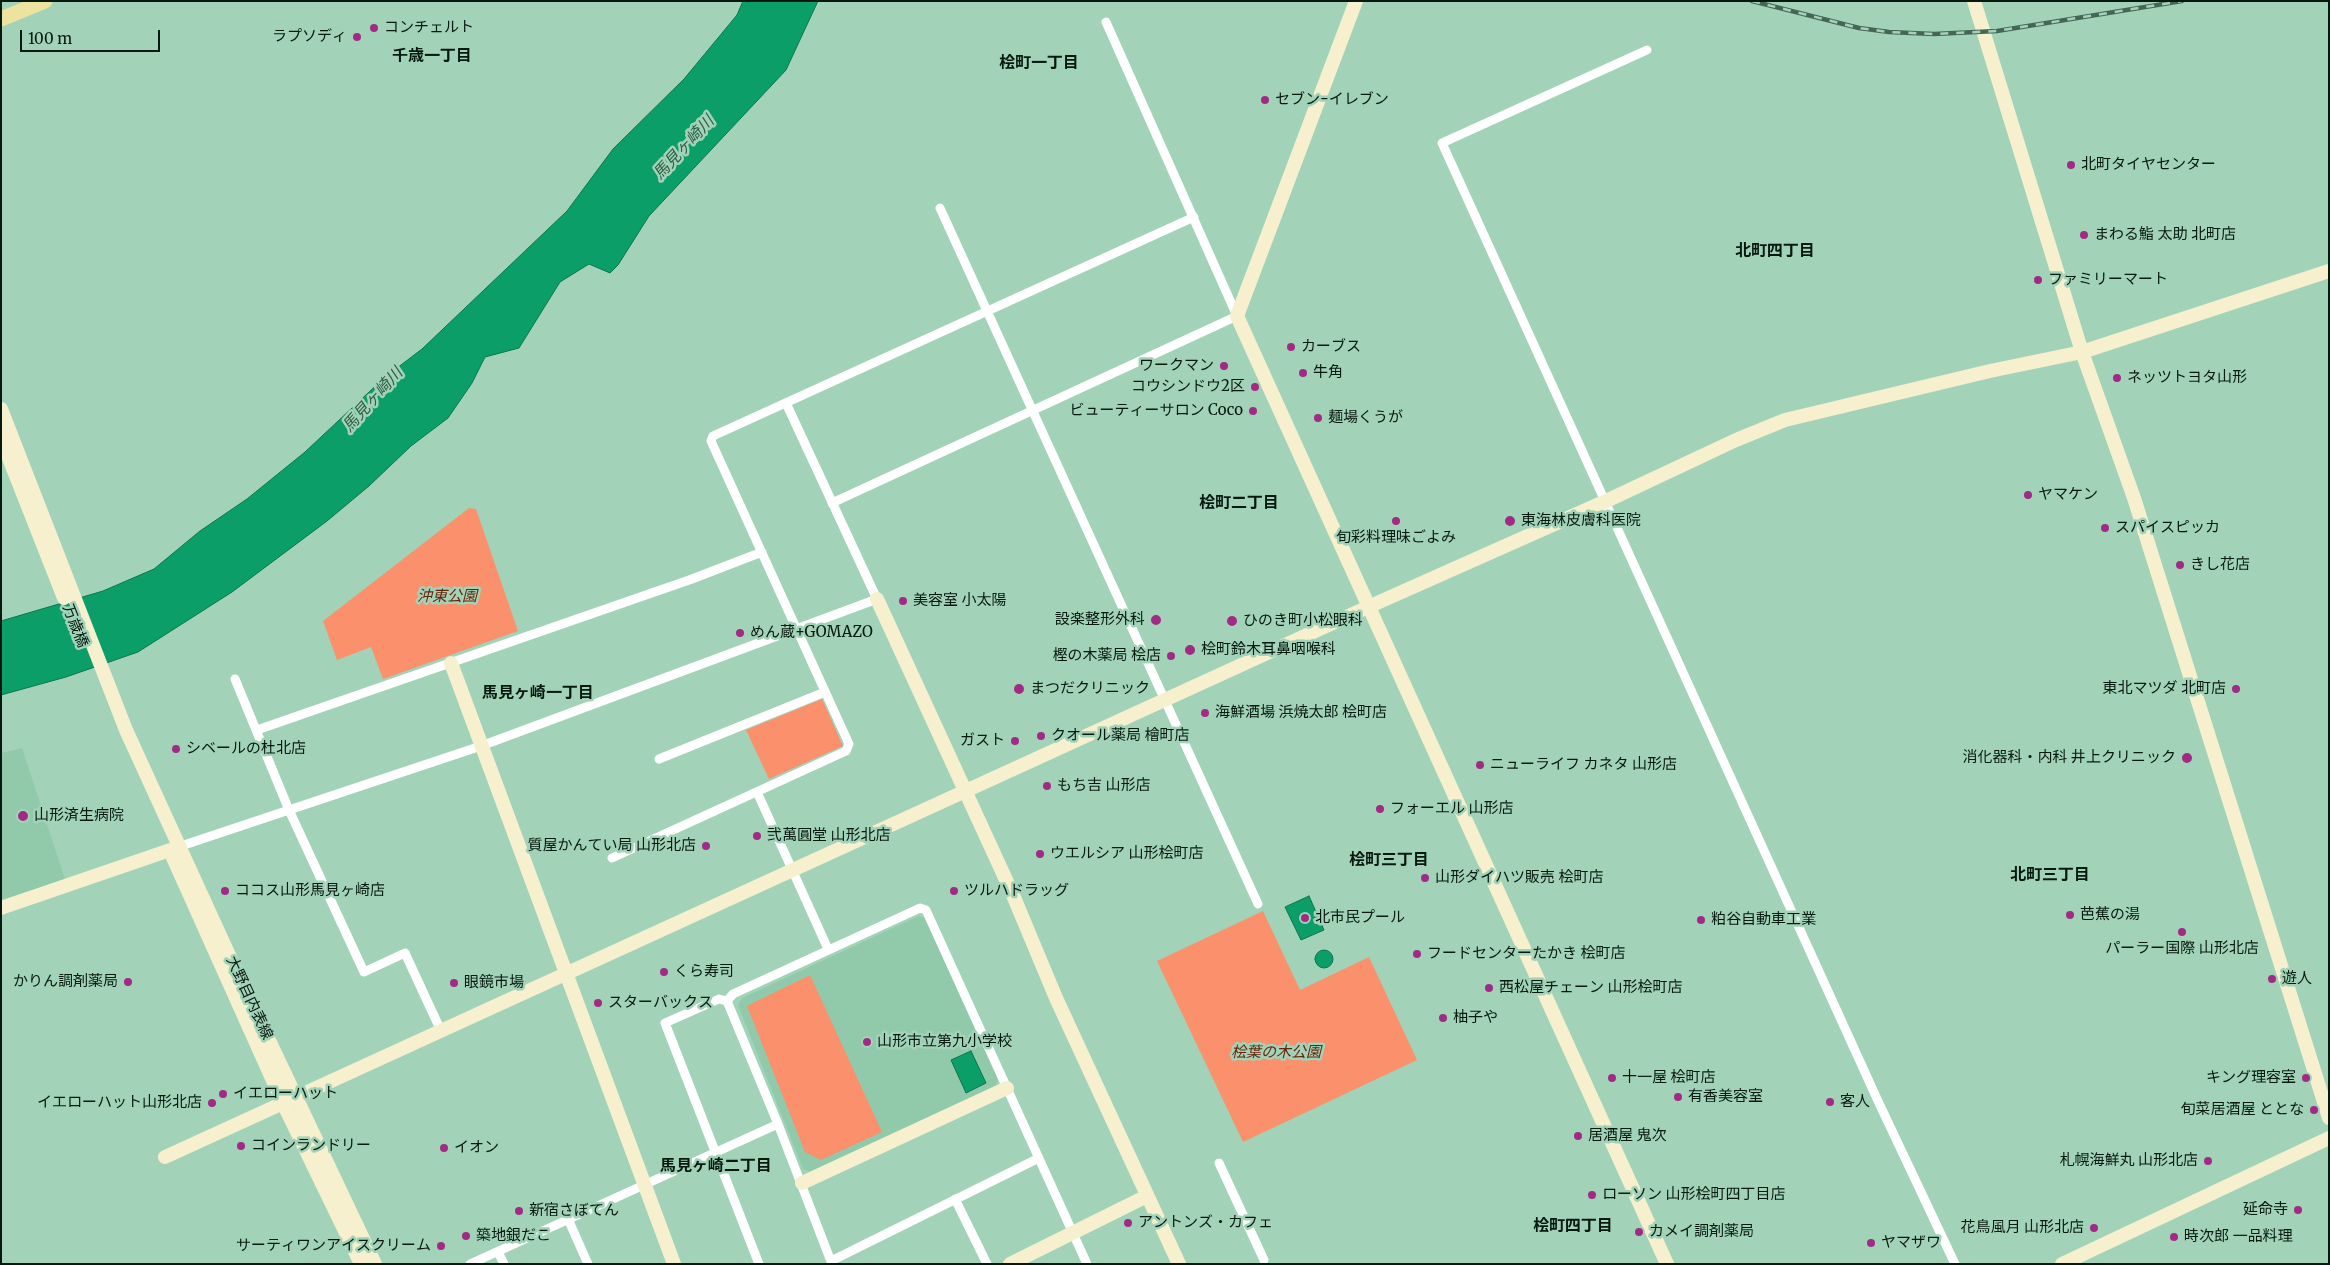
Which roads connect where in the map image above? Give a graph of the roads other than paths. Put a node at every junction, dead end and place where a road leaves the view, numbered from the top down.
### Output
1 (45, 1) edge
2 (1356, 1) edge
3 (1974, 1) edge
4 (1, 19) edge
5 (1106, 22) dead end
6 (1647, 50) dead end
7 (940, 208) dead end
8 (1194, 217) junction
9 (2329, 271) edge
10 (986, 312) junction
11 (1237, 316) junction
12 (2082, 352) junction
13 (786, 403) junction
14 (1, 409) edge
15 (1030, 410) junction
16 (1, 438) edge
17 (1604, 502) junction
18 (832, 503) junction
19 (36, 516) junction
20 (762, 552) junction
21 (877, 599) junction
22 (1368, 607) junction
23 (797, 630) junction
24 (451, 663) junction
25 (235, 679) dead end
26 (825, 692) junction
27 (1164, 700) junction
28 (257, 730) junction
29 (123, 733) joint
30 (481, 746) junction
31 (659, 759) dead end
32 (966, 791) junction
33 (756, 792) junction
34 (289, 810) junction
35 (174, 849) junction
36 (612, 858) dead end
37 (792, 871) junction
38 (1258, 904) dead end
39 (1, 908) edge
40 (828, 949) junction
41 (567, 973) junction
42 (727, 1001) junction
43 (442, 1031) junction
44 (1007, 1088) junction
45 (289, 1100) junction
46 (2329, 1118) edge
47 (778, 1124) junction
48 (2329, 1138) edge
49 (715, 1154) junction
50 (165, 1157) dead end
51 (1039, 1158) junction
52 (1219, 1163) dead end
53 (802, 1183) junction
54 (644, 1185) junction
55 (1147, 1196) junction
56 (954, 1199) junction
57 (568, 1219) junction
58 (1073, 1232) junction
59 (498, 1252) junction
60 (1264, 1260) dead end
61 (831, 1262) edge
62 (361, 1264) edge
63 (376, 1264) edge
64 (470, 1264) edge
65 (504, 1264) edge
66 (588, 1264) edge
67 (674, 1264) edge
68 (759, 1264) edge
69 (987, 1264) edge
70 (1010, 1264) edge
71 (1087, 1264) edge
72 (1179, 1264) edge
73 (1667, 1264) edge
74 (1955, 1264) edge
75 (2062, 1264) edge

1 - 4 main road
2 - 11 street
3 - 12 street
5 - 8 street
6 - 17 street
7 - 10 street
8 - 10 street
8 - 11 street
9 - 12 street
10 - 13 street
10 - 15 street
11 - 15 street
11 - 22 street
12 - 17 street
12 - 46 street
13 - 18 street
13 - 20 street
14 - 19 street
15 - 18 street
15 - 27 street
16 - 19 street
17 - 22 street
17 - 74 street
18 - 21 street
19 - 29 street, 万歳橋
20 - 23 street
20 - 24 street
21 - 23 street
21 - 32 street
22 - 27 street
22 - 73 street
23 - 26 street
23 - 30 street
24 - 28 street
24 - 30 street
25 - 28 street
26 - 31 street
26 - 33 street
27 - 32 street
27 - 38 street
28 - 34 street
29 - 35 street, 大野目内表線
30 - 34 street
30 - 41 street
32 - 37 street
32 - 55 street
33 - 36 street
33 - 37 street
34 - 35 street
34 - 43 street
35 - 39 street
35 - 45 street, 大野目内表線
37 - 40 street
37 - 41 street
40 - 42 street
40 - 44 street
41 - 43 street
41 - 54 street
42 - 47 street
42 - 49 street
43 - 45 street
44 - 51 street
44 - 53 street
45 - 50 street
45 - 62 street, 大野目内表線
45 - 63 street, 大野目内表線
47 - 49 street
47 - 53 street
48 - 75 street
49 - 54 street
49 - 68 street
51 - 56 street
51 - 58 street
52 - 60 street
53 - 61 street
54 - 57 street
54 - 67 street
55 - 58 street
55 - 72 street
56 - 61 street
56 - 69 street
57 - 59 street
57 - 66 street
58 - 70 street
58 - 71 street
59 - 64 street
59 - 65 street

